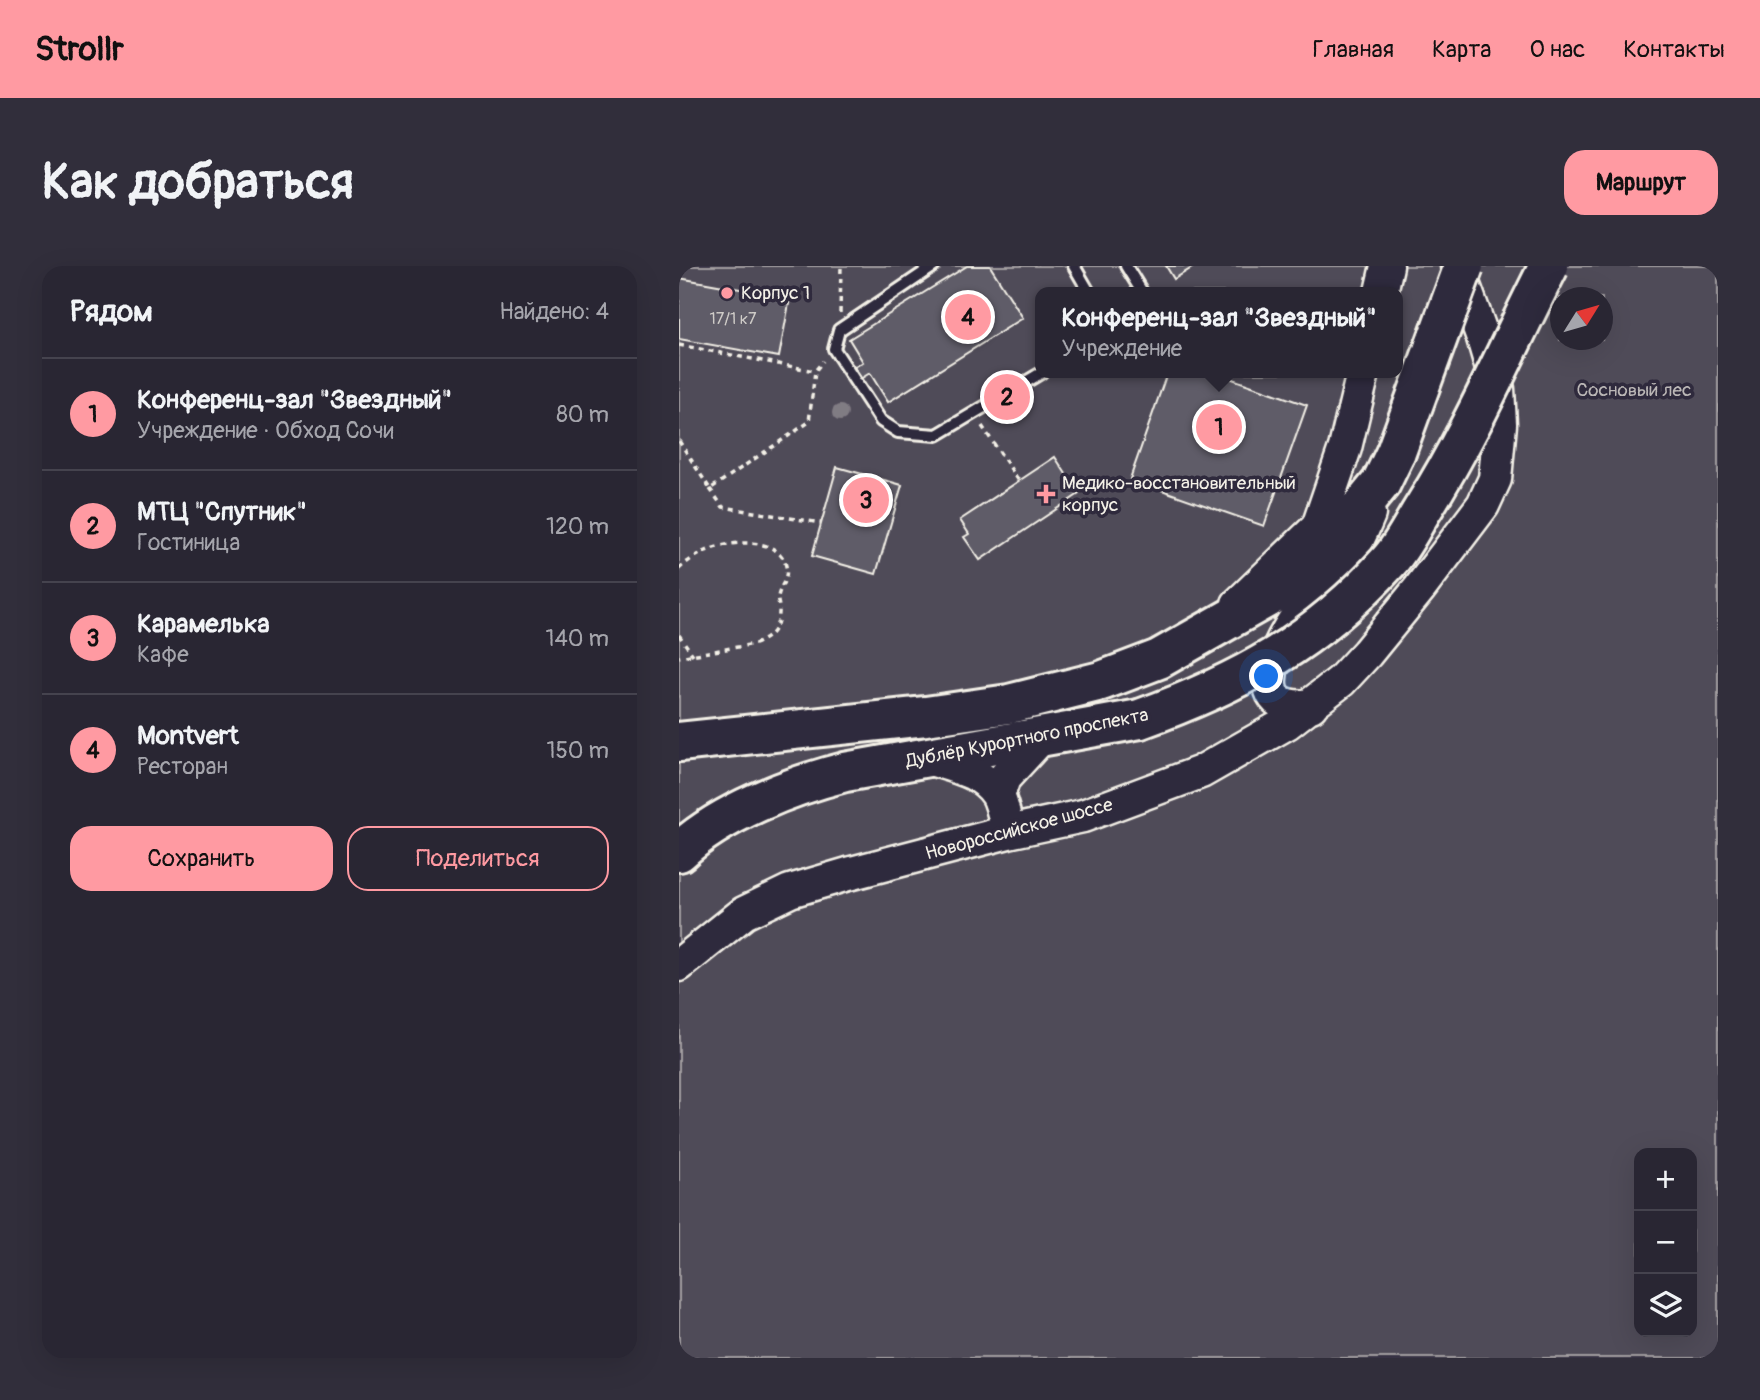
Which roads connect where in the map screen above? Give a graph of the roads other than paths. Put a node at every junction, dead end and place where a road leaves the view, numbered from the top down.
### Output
1 (933, 266) edge
2 (1074, 266) edge
3 (1126, 266) edge
4 (1387, 266) edge
5 (1457, 266) edge
6 (1464, 266) edge
7 (1549, 266) edge
8 (1086, 287) edge
9 (1139, 287) edge
10 (1382, 287) edge
11 (1035, 377) edge
12 (1362, 378) edge
13 (1388, 468) junction
14 (1206, 633) junction
15 (1270, 689) junction
16 (1311, 706) junction
17 (1040, 739) junction
18 (679, 742) edge
19 (1245, 749) junction
20 (928, 758) junction
21 (998, 796) junction
22 (1008, 832) junction
23 (679, 852) edge
24 (679, 965) edge

1 - 11 lane
2 - 8 lane
3 - 9 lane
4 - 10 street
5 - 16 street, Новороссийское шоссе
6 - 13 highway, bridge
7 - 17 highway, Дублёр Курортного проспекта, bridge
12 - 14 street
13 - 14 highway
13 - 15 street
14 - 18 highway
15 - 16 street
15 - 19 street
16 - 19 street, Новороссийское шоссе
17 - 20 highway, Дублёр Курортного проспекта
17 - 21 street
19 - 22 street, Новороссийское шоссе
20 - 21 street
20 - 23 highway, Дублёр Курортного проспекта
21 - 22 street
22 - 24 street, Новороссийское шоссе

